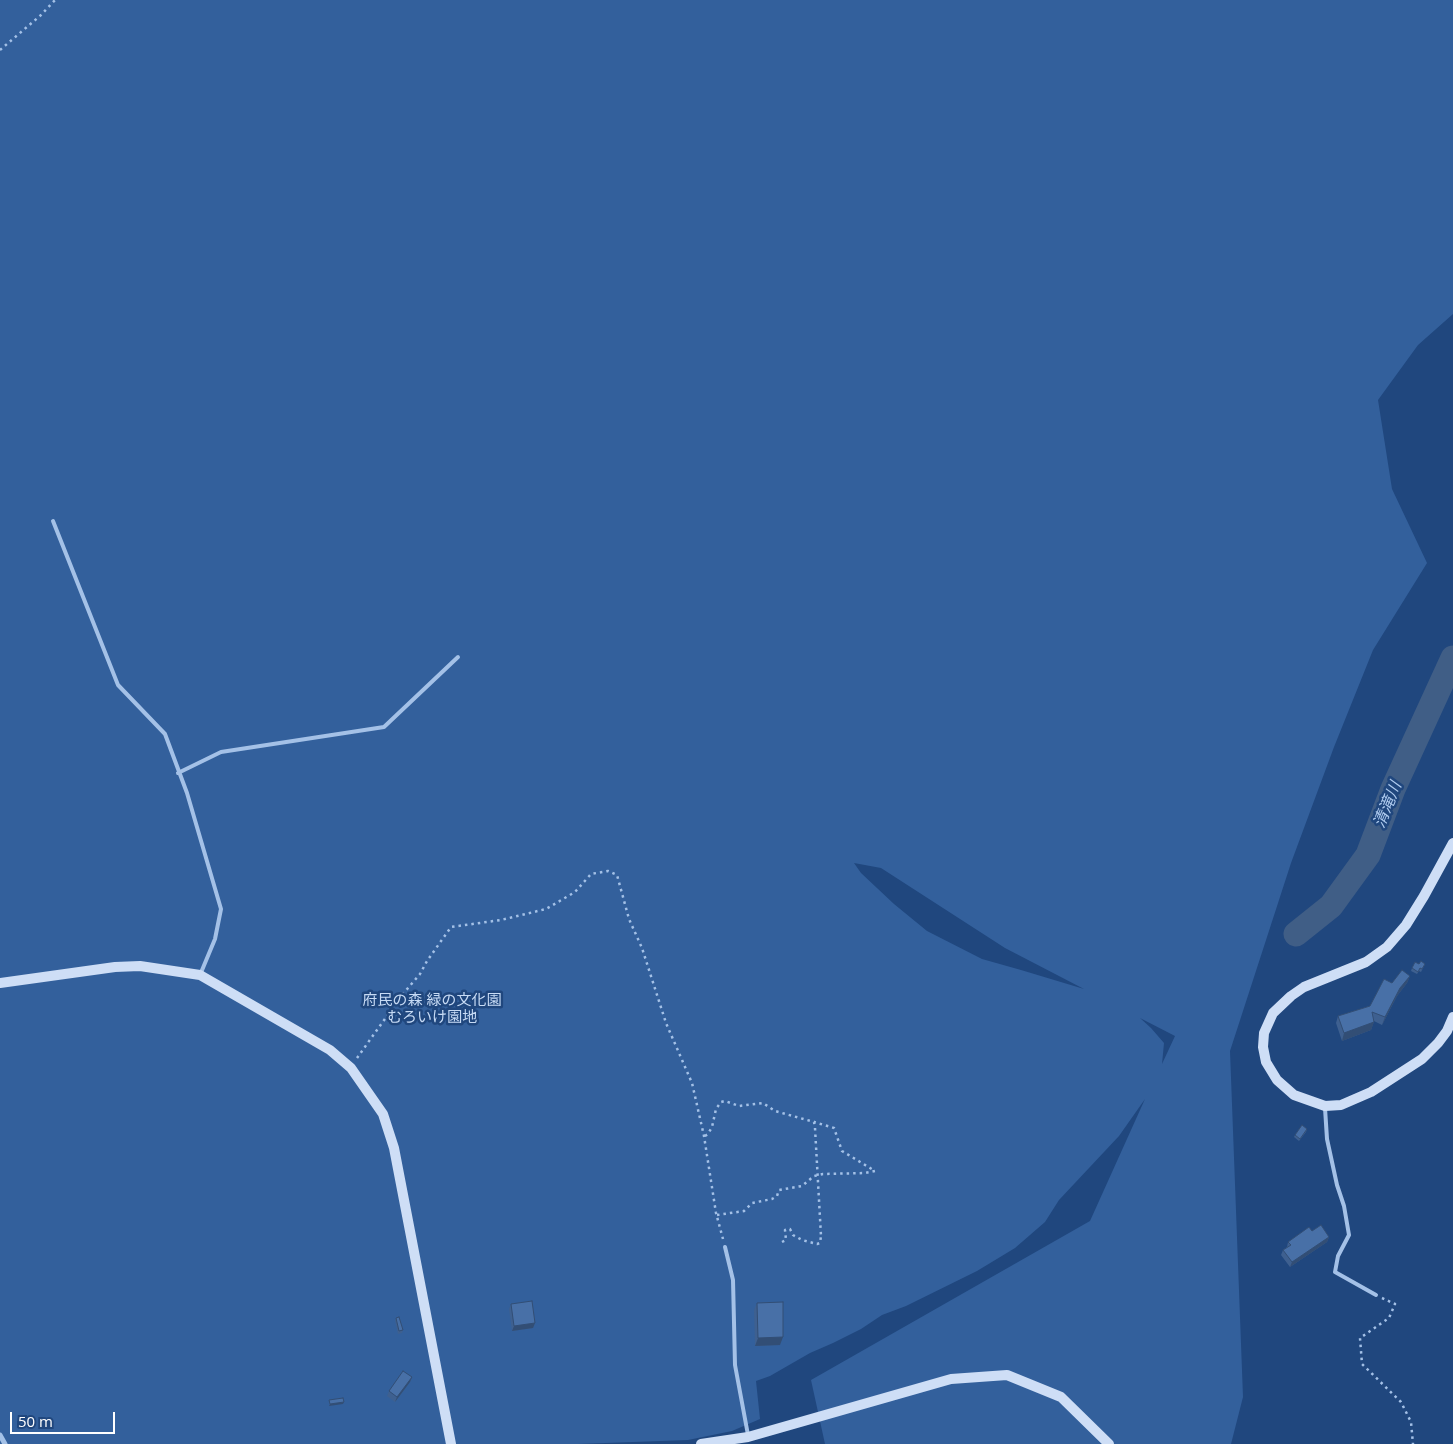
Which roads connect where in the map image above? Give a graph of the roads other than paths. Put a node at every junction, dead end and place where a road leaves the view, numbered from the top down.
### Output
1 (53, 521) dead end
2 (458, 657) dead end
3 (178, 773) junction
4 (1453, 843) edge
5 (200, 975) junction
6 (0, 983) edge
7 (1453, 1017) edge
8 (1325, 1106) junction
9 (726, 1247) road end
10 (1376, 1295) road end
11 (0, 1435) edge
12 (748, 1437) junction
13 (5, 1444) edge
14 (451, 1444) edge
15 (701, 1444) edge
16 (1109, 1444) edge

1 - 3 lane
2 - 3 lane
3 - 5 lane
4 - 8 street
5 - 6 street
5 - 14 street
7 - 8 street
8 - 10 lane
9 - 12 lane
11 - 13 street
12 - 15 street
12 - 16 street

